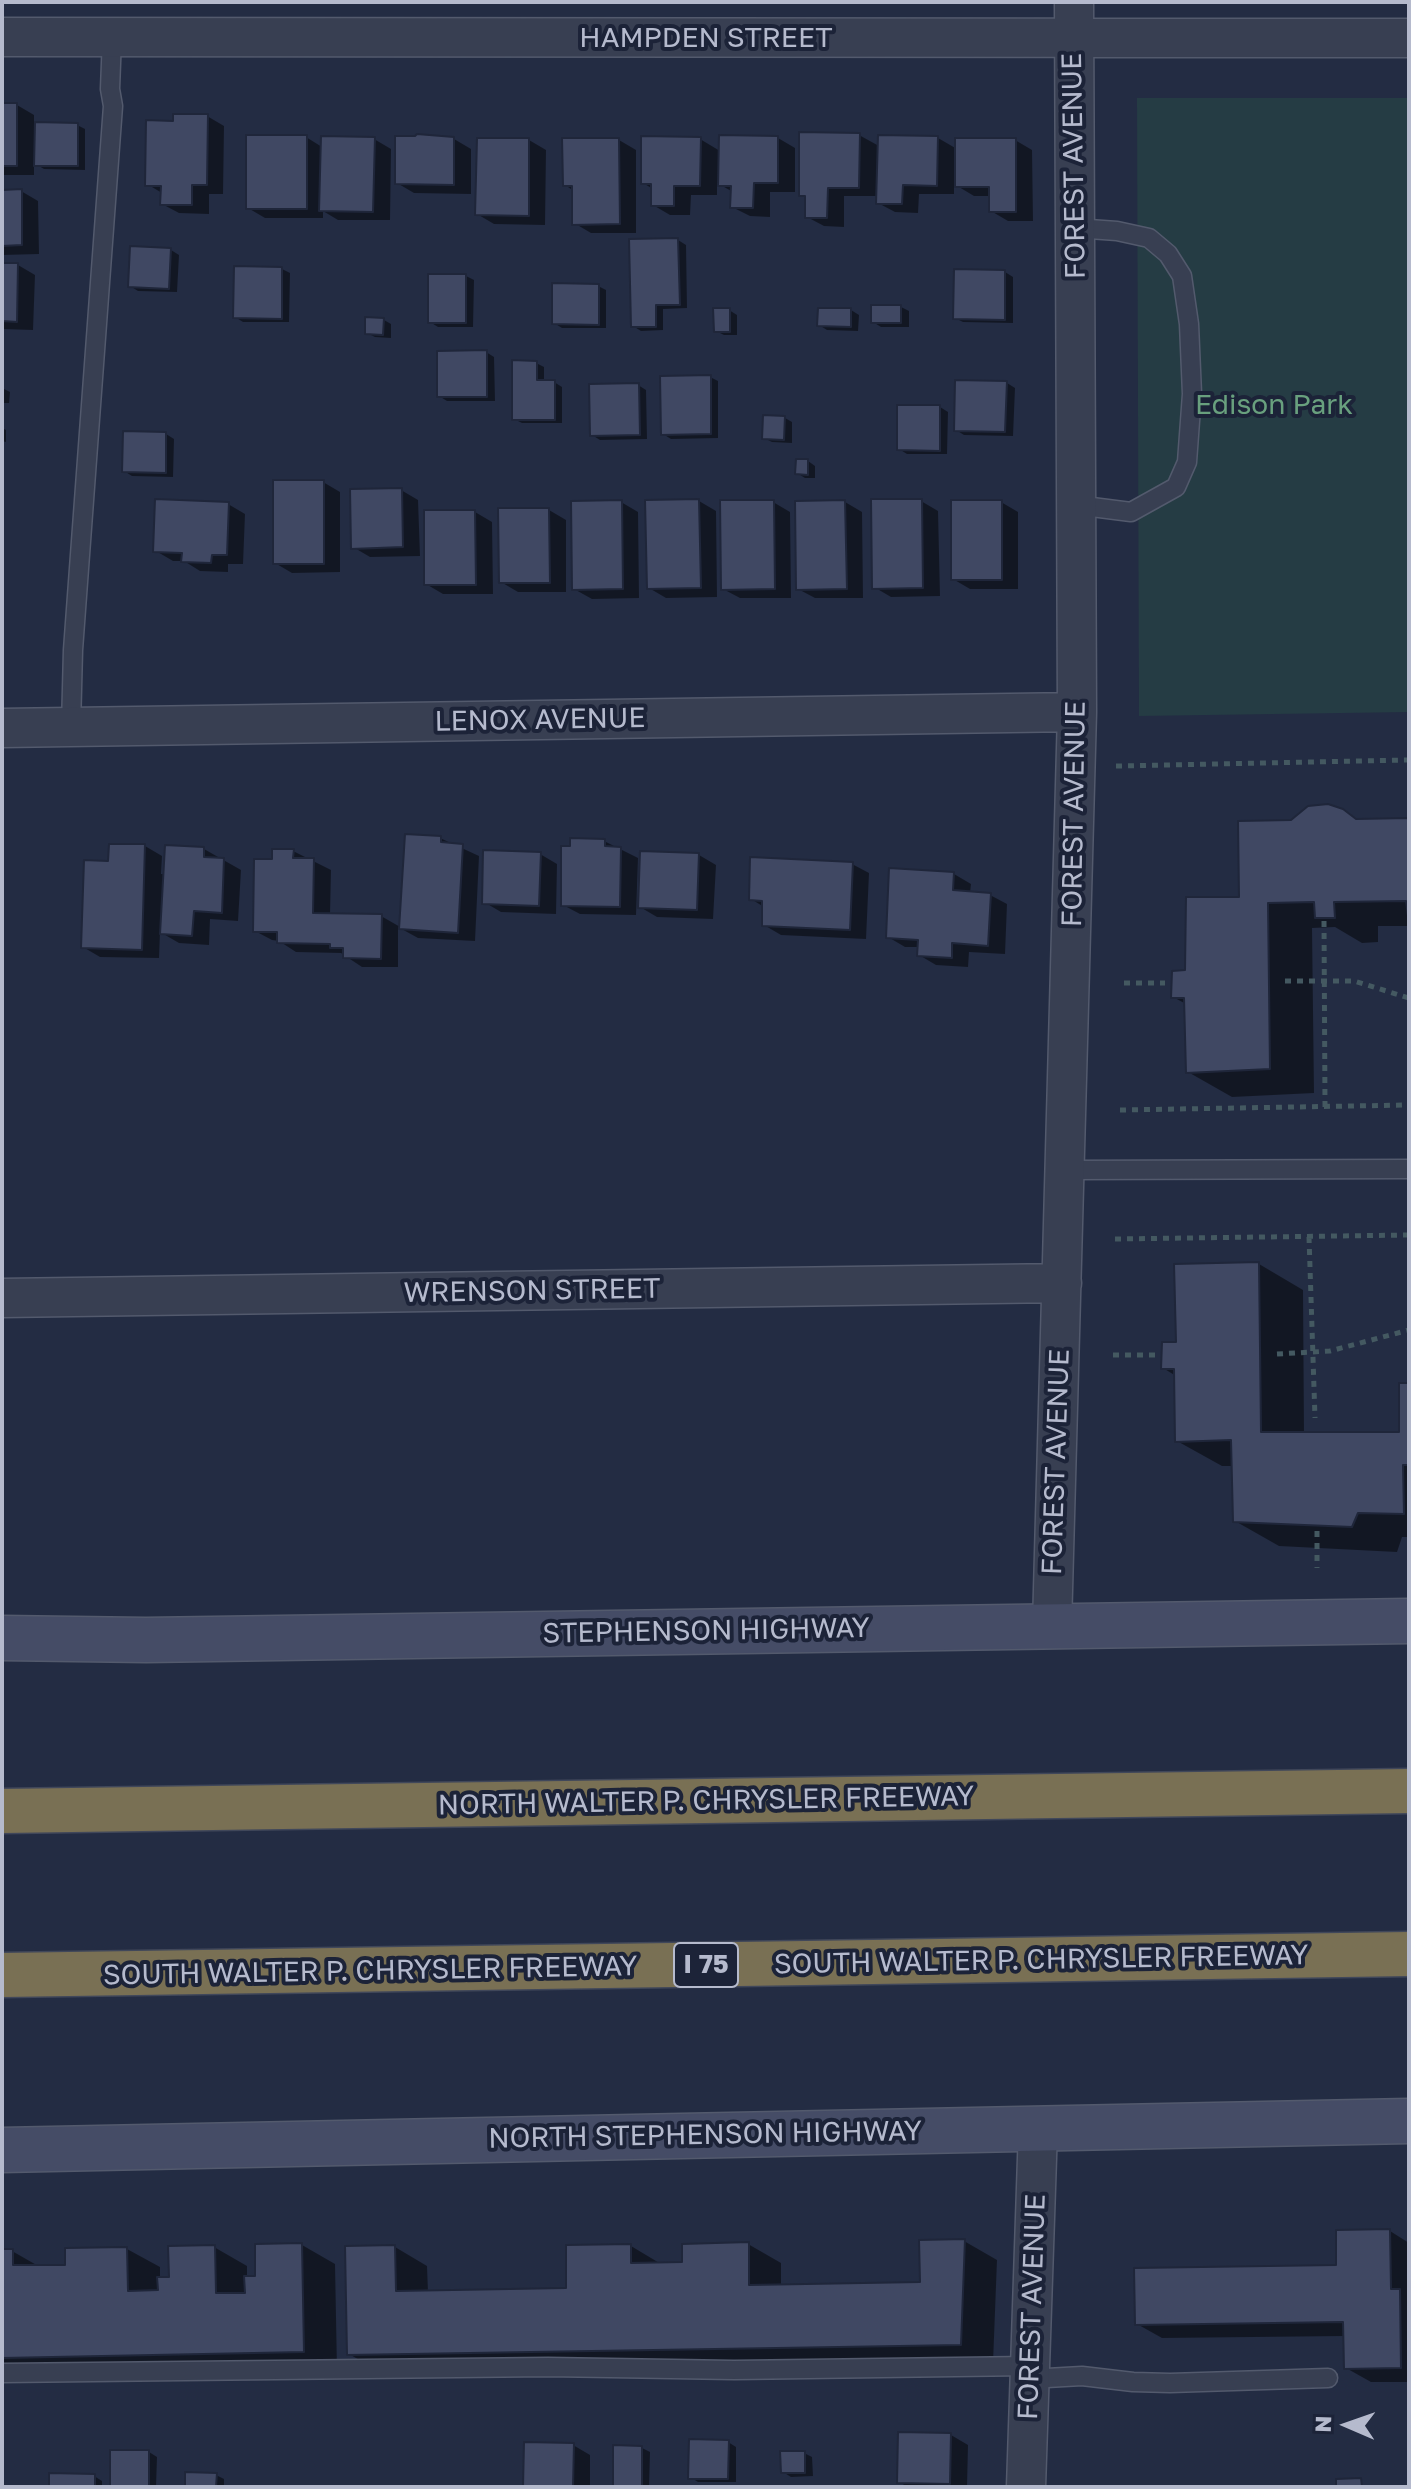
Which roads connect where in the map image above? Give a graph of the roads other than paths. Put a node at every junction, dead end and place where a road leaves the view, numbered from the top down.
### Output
1 (1074, 20) edge
2 (2, 37) edge
3 (112, 37) junction
4 (1409, 38) edge
5 (1075, 228) junction
6 (1076, 505) junction
7 (1077, 712) junction
8 (71, 727) junction
9 (2, 728) edge
10 (1409, 1169) edge
11 (1065, 1170) junction
12 (1062, 1283) junction
13 (2, 1298) edge
14 (1409, 1621) edge
15 (1052, 1626) junction
16 (2, 1638) edge
17 (1409, 1791) edge
18 (2, 1811) edge
19 (1409, 1954) edge
20 (2, 1975) edge
21 (1409, 2121) edge
22 (1038, 2128) junction
23 (2, 2150) edge
24 (2, 2373) edge
25 (1029, 2373) junction
26 (1328, 2378) dead end
27 (1026, 2487) edge

1 - 3 street, HAMPDEN STREET
1 - 4 street, HAMPDEN STREET
1 - 5 street, FOREST AVENUE
2 - 3 street, HAMPDEN STREET
3 - 8 lane
5 - 6 street, FOREST AVENUE
5 - 6 lane
6 - 7 street, FOREST AVENUE
7 - 8 street, LENOX AVENUE
7 - 11 street, FOREST AVENUE
8 - 9 street, LENOX AVENUE
10 - 11 lane
11 - 12 street, FOREST AVENUE
12 - 13 street, WRENSON STREET
12 - 15 street, FOREST AVENUE
14 - 15 main road, STEPHENSON HIGHWAY
15 - 16 main road, STEPHENSON HIGHWAY
17 - 18 highway, NORTH WALTER P. CHRYSLER FREEWAY
19 - 20 highway, SOUTH WALTER P. CHRYSLER FREEWAY / I 75
21 - 22 main road, NORTH STEPHENSON HIGHWAY
22 - 23 main road, NORTH STEPHENSON HIGHWAY
22 - 25 street, FOREST AVENUE
24 - 25 lane
25 - 26 lane
25 - 27 street, FOREST AVENUE

